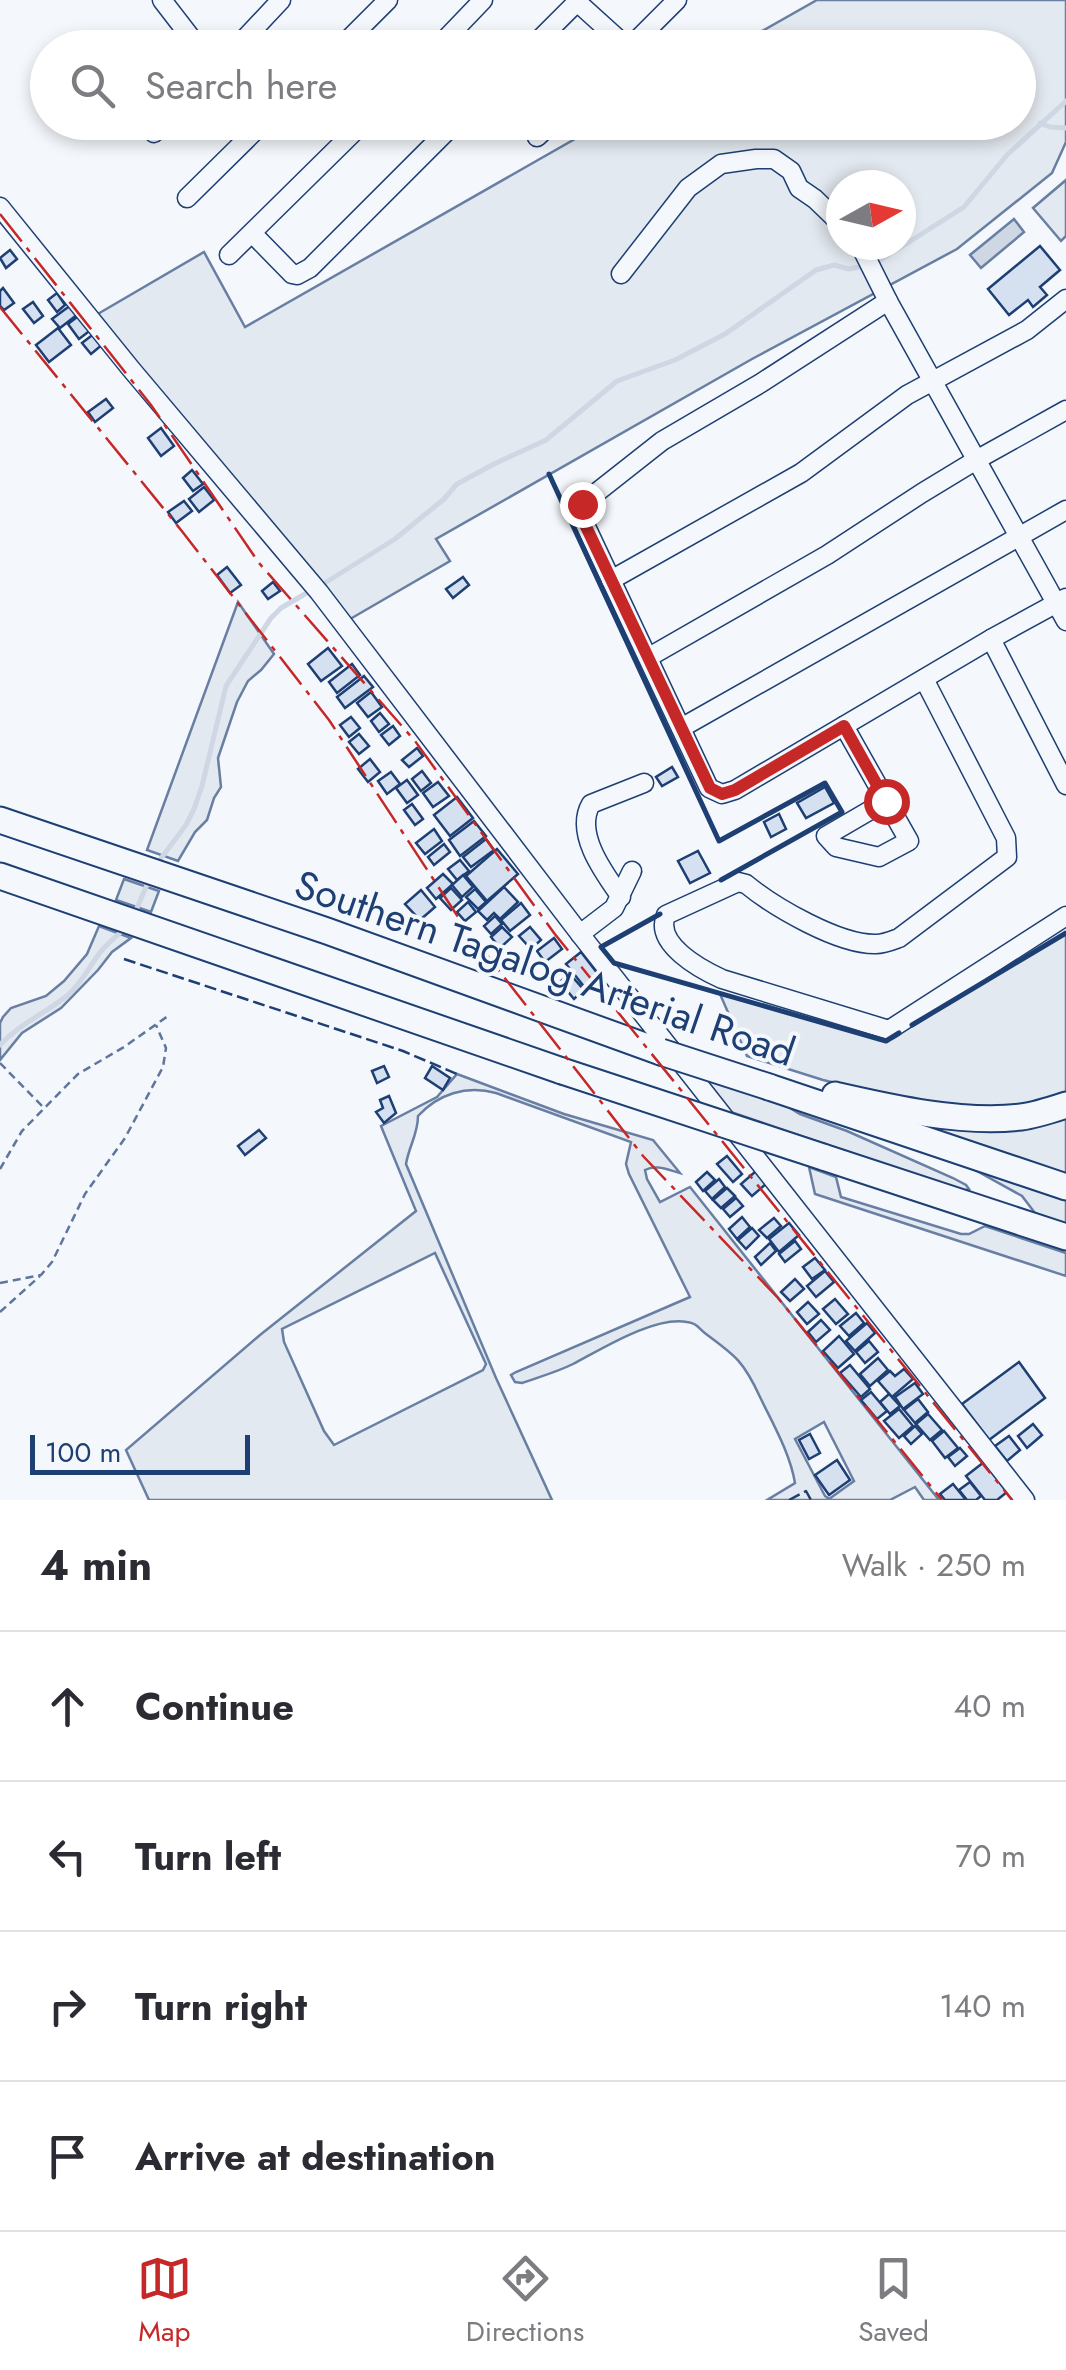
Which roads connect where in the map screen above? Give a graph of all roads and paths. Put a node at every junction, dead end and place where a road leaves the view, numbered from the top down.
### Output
1 (162, 0) edge
2 (388, 0) edge
3 (483, 0) edge
4 (677, 0) edge
5 (279, 1) edge
6 (577, 1) edge
7 (185, 30) edge
8 (252, 30) edge
9 (358, 30) edge
10 (455, 30) edge
11 (549, 30) edge
12 (609, 30) edge
13 (647, 30) edge
14 (246, 140) edge
15 (346, 140) edge
16 (438, 140) edge
17 (186, 198) dead end
18 (0, 207) edge
19 (826, 210) edge
20 (252, 233) junction
21 (229, 255) dead end
22 (868, 260) edge
23 (621, 274) dead end
24 (1066, 300) edge
25 (888, 301) junction
26 (933, 380) junction
27 (1066, 410) edge
28 (978, 459) junction
29 (1066, 510) edge
30 (1020, 537) junction
31 (611, 580) junction
32 (1061, 600) edge
33 (1066, 621) edge
34 (991, 640) junction
35 (649, 658) junction
36 (924, 679) junction
37 (844, 726) junction
38 (682, 728) junction
39 (644, 783) dead end
40 (1066, 785) edge
41 (886, 801) dead end
42 (0, 820) edge
43 (632, 871) dead end
44 (0, 876) edge
45 (620, 896) junction
46 (1066, 916) edge
47 (580, 934) junction
48 (168, 1016) dead end
49 (156, 1025) junction
50 (0, 1063) edge
51 (765, 1082) junction
52 (1066, 1105) edge
53 (45, 1109) junction
54 (0, 1169) edge
55 (1066, 1188) edge
56 (1066, 1237) edge
57 (41, 1275) junction
58 (0, 1284) edge
59 (0, 1312) edge
60 (1024, 1500) edge

1 - 7 street
2 - 9 street
3 - 10 street
4 - 13 street
5 - 8 street
6 - 11 street
6 - 12 street
14 - 17 street
15 - 20 street
16 - 20 street
18 - 47 street
19 - 23 street
20 - 21 street
22 - 25 street
24 - 26 street
25 - 26 street
25 - 31 street
26 - 28 street
26 - 31 street
27 - 28 street
28 - 30 street
28 - 35 street
29 - 30 street
30 - 32 street
30 - 38 street
31 - 35 street
32 - 33 street
32 - 34 street
34 - 36 street
34 - 40 street
35 - 38 street
36 - 37 street
36 - 46 street
37 - 38 street
37 - 41 street
39 - 45 street
42 - 51 highway, Southern Tagalog Arterial Road, bridge
43 - 45 street
44 - 56 highway, bridge
45 - 47 street
47 - 60 street
48 - 49 path
49 - 53 path
49 - 57 path
50 - 53 path
51 - 52 highway
51 - 55 highway, Southern Tagalog Arterial Road
53 - 54 path
57 - 58 path
57 - 59 path

